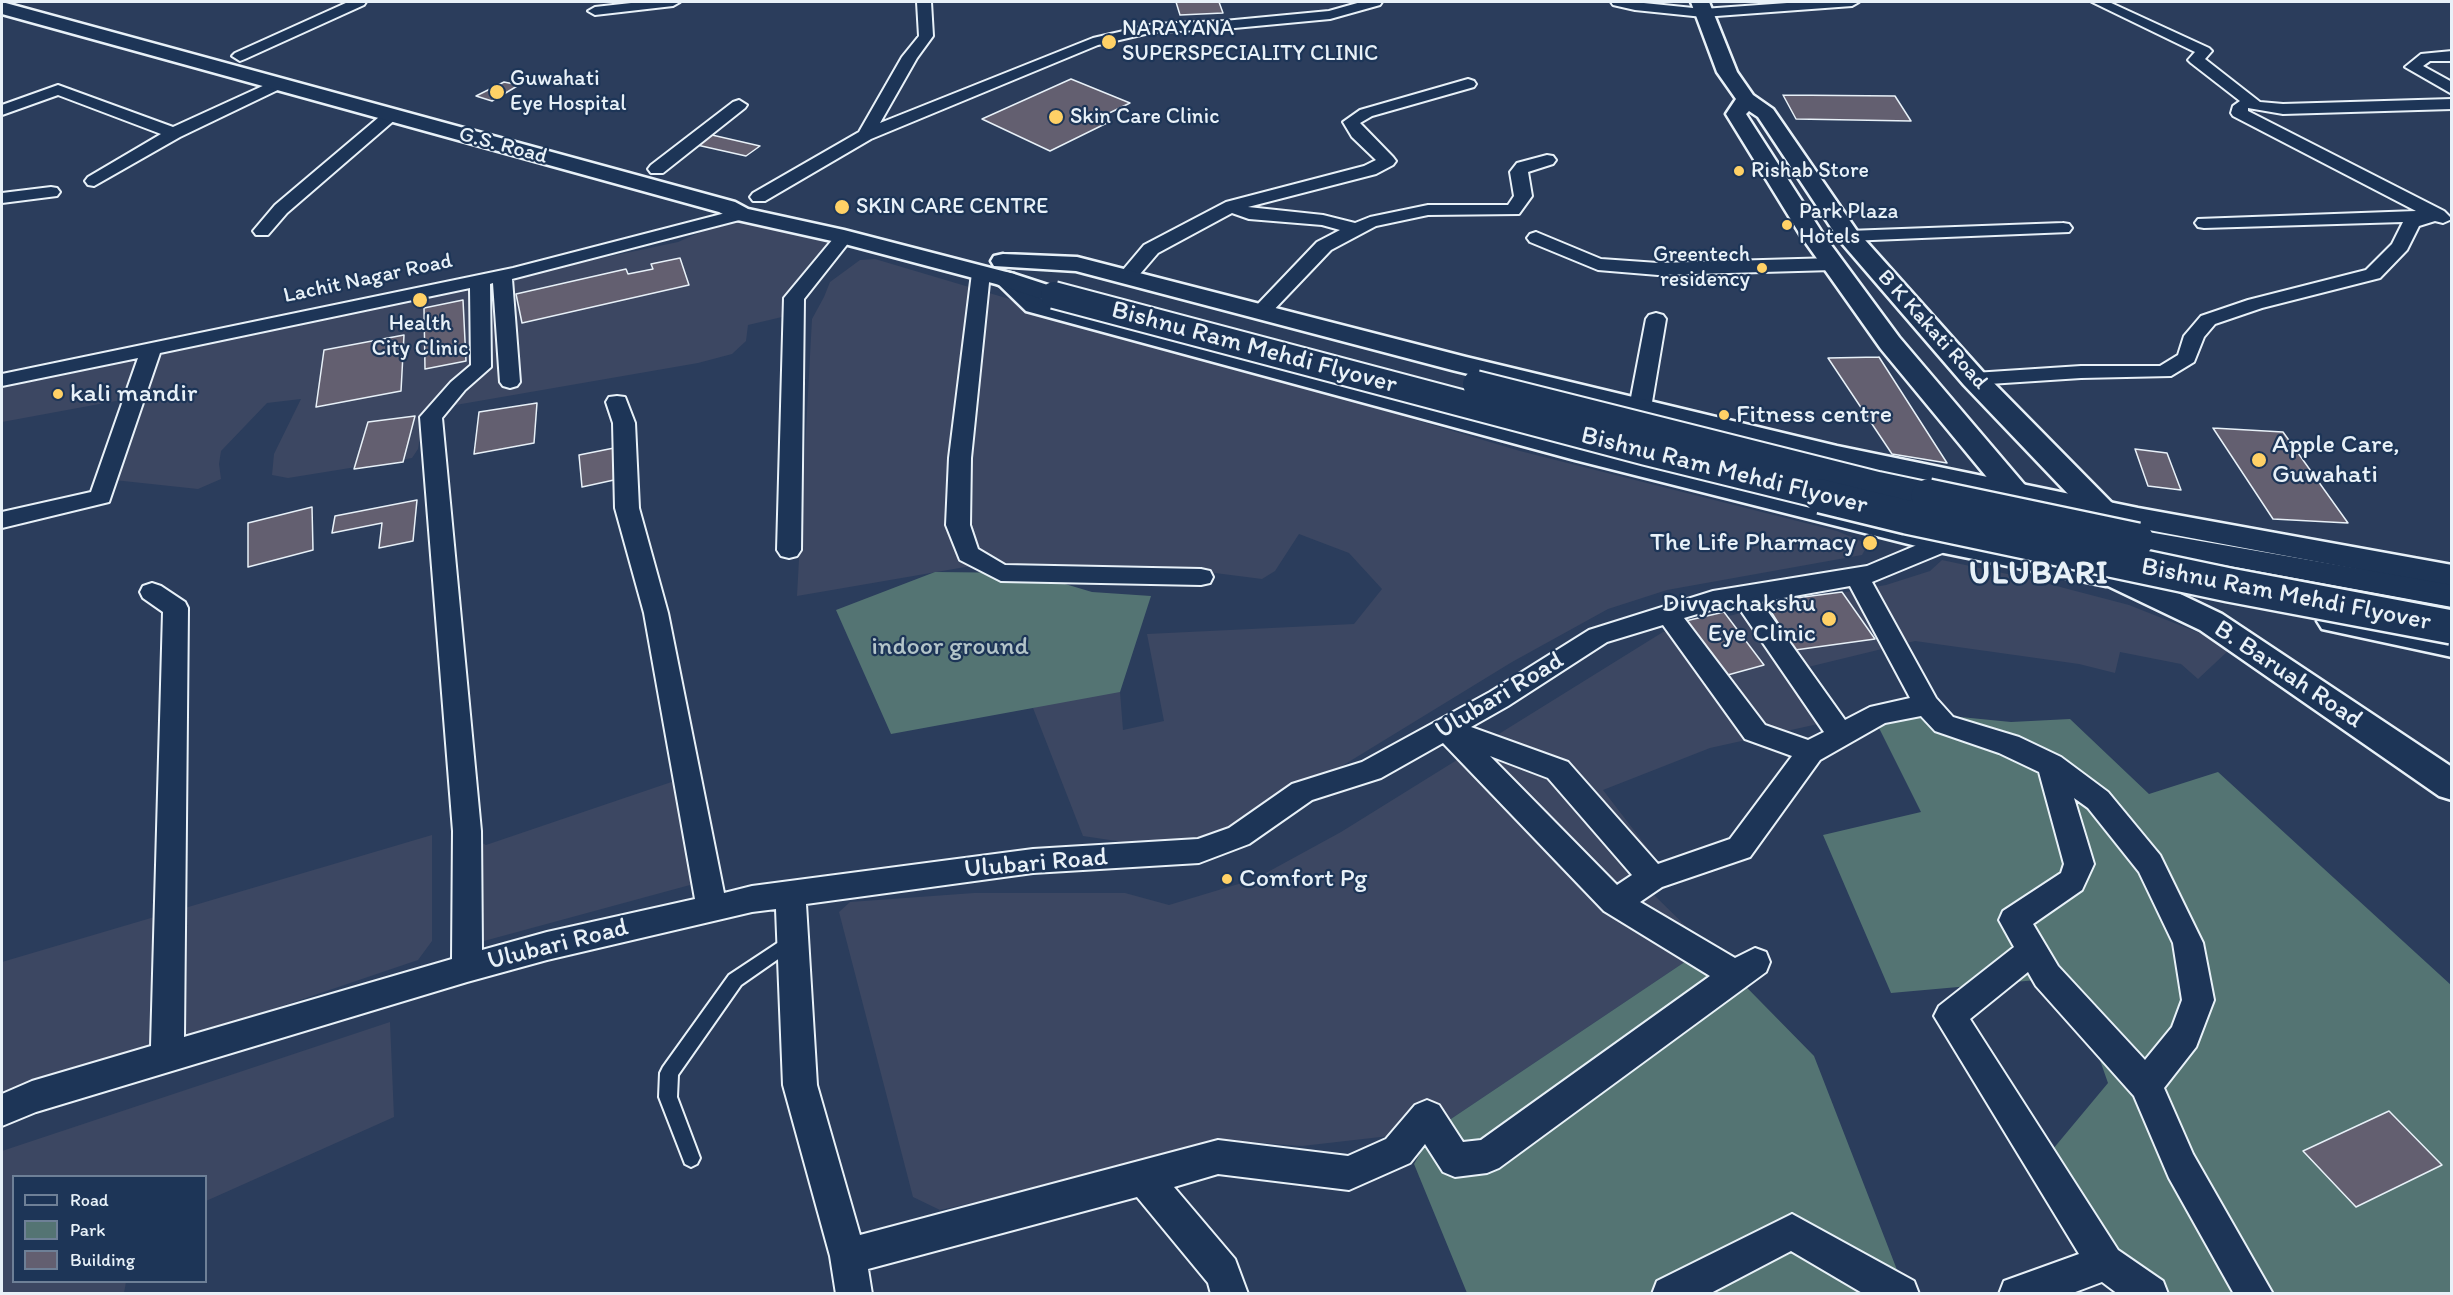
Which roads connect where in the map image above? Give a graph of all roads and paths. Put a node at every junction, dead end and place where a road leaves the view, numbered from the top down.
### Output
1 (45, 2) edge
2 (359, 2) edge
3 (673, 2) edge
4 (924, 2) edge
5 (1284, 2) edge
6 (1375, 2) edge
7 (1618, 2) edge
8 (1852, 2) edge
9 (2099, 2) edge
10 (1701, 7) edge
11 (2, 8) edge
12 (595, 11) dead end
13 (1294, 18) junction
14 (240, 56) junction
15 (2451, 56) edge
16 (278, 84) junction
17 (1468, 84) dead end
18 (2451, 89) edge
19 (2244, 97) junction
20 (1746, 99) junction
21 (2451, 104) edge
22 (739, 105) dead end
23 (2, 110) edge
24 (391, 115) junction
25 (174, 133) junction
26 (865, 135) junction
27 (1547, 160) dead end
28 (657, 169) junction
29 (94, 181) dead end
30 (51, 192) dead end
31 (759, 197) junction
32 (2, 198) edge
33 (1232, 206) junction
34 (741, 214) junction
35 (2445, 219) edge
36 (2204, 223) dead end
37 (2063, 228) dead end
38 (1357, 229) junction
39 (262, 231) dead end
40 (1848, 236) junction
41 (844, 237) junction
42 (1536, 238) dead end
43 (1833, 264) junction
44 (996, 271) junction
45 (502, 275) junction
46 (1127, 277) junction
47 (480, 280) junction
48 (1063, 287) junction
49 (1262, 312) junction
50 (1656, 319) dead end
51 (152, 348) junction
52 (1974, 379) junction
53 (2, 380) edge
54 (510, 382) dead end
55 (1603, 399) junction
56 (617, 402) dead end
57 (1640, 408) junction
58 (1670, 415) junction
59 (1585, 454) junction
60 (1654, 472) junction
61 (2014, 491) junction
62 (2100, 509) junction
63 (2, 520) edge
64 (1944, 543) junction
65 (789, 550) dead end
66 (2451, 576) edge
67 (1200, 577) dead end
68 (1857, 577) junction
69 (2117, 578) junction
70 (152, 592) dead end
71 (1744, 596) junction
72 (2451, 597) edge
73 (2205, 608) junction
74 (1668, 614) junction
75 (2451, 627) edge
76 (2451, 645) edge
77 (1928, 705) junction
78 (1446, 729) junction
79 (1841, 735) junction
80 (1810, 752) junction
81 (2051, 765) junction
82 (2451, 786) edge
83 (1652, 878) junction
84 (790, 894) junction
85 (1615, 902) junction
86 (712, 908) junction
87 (791, 941) junction
88 (2032, 951) junction
89 (467, 968) junction
90 (167, 1057) junction
91 (2146, 1085) junction
92 (2, 1110) edge
93 (691, 1158) dead end
94 (1144, 1178) junction
95 (848, 1256) junction
96 (2105, 1263) junction
97 (854, 1293) edge
98 (1230, 1293) edge
99 (1670, 1293) edge
100 (1901, 1293) edge
101 (2017, 1293) edge
102 (2150, 1293) edge
103 (2255, 1293) edge

1 - 14 main road, G.S. Road
2 - 14 street
3 - 12 street
4 - 26 street
5 - 13 street
6 - 13 street
7 - 10 street
8 - 10 street
9 - 19 street
10 - 20 main road, B K Kakati Road
11 - 16 main road, G.S. Road
13 - 26 street
14 - 28 main road, G.S. Road
15 - 18 street
16 - 24 main road, G.S. Road
16 - 25 street
17 - 33 street
19 - 21 street
19 - 35 street
20 - 40 main road, B K Kakati Road
20 - 43 main road
22 - 28 street
23 - 25 street
24 - 34 main road, G.S. Road
24 - 39 street
25 - 29 street
26 - 31 street
27 - 38 street
28 - 31 main road, G.S. Road
30 - 32 street
31 - 44 main road, G.S. Road
33 - 38 street
33 - 46 street
34 - 41 main road, G.S. Road
34 - 45 street, Lachit Nagar Road
35 - 36 street
35 - 52 street
37 - 40 street
38 - 49 street
40 - 52 main road, B K Kakati Road
41 - 44 main road, G.S. Road
41 - 65 street
42 - 43 street
43 - 61 main road
44 - 46 main road
44 - 48 main road, Bishnu Ram Mehdi Flyover
44 - 59 main road
44 - 67 street
45 - 47 street, Lachit Nagar Road
45 - 54 street
46 - 49 main road
47 - 51 street, Lachit Nagar Road
47 - 89 street
48 - 72 main road, Bishnu Ram Mehdi Flyover, bridge
48 - 75 main road, Bishnu Ram Mehdi Flyover, bridge
49 - 55 main road
50 - 57 street
51 - 53 street, Lachit Nagar Road
51 - 63 street
52 - 62 main road, B K Kakati Road
55 - 57 main road
55 - 59 main road
56 - 86 street
57 - 58 main road
58 - 60 main road
58 - 61 main road
59 - 60 main road
60 - 64 main road
61 - 62 main road
61 - 64 street, Ulubari Road
61 - 69 main road
62 - 66 main road
62 - 73 main road, B K Kakati Road
64 - 68 street, Ulubari Road
64 - 69 main road
68 - 71 street, Ulubari Road
68 - 77 street
69 - 73 main road
70 - 90 street
71 - 74 street, Ulubari Road
71 - 79 street
73 - 76 main road
73 - 82 main road, B. Baruah Road
74 - 78 street, Ulubari Road
74 - 80 street
77 - 79 street
77 - 81 street
78 - 83 street
78 - 84 street, Ulubari Road
78 - 85 street
79 - 80 street
80 - 83 street
81 - 88 street
81 - 91 street
83 - 85 street
84 - 86 street, Ulubari Road
84 - 87 street
85 - 94 street
86 - 89 street, Ulubari Road
87 - 93 lane
87 - 95 street
88 - 91 street
88 - 96 street
89 - 90 street, Ulubari Road
90 - 92 street, Ulubari Road
91 - 103 street
94 - 95 street
94 - 98 street
95 - 97 street
96 - 101 street
96 - 102 street
99 - 100 street

